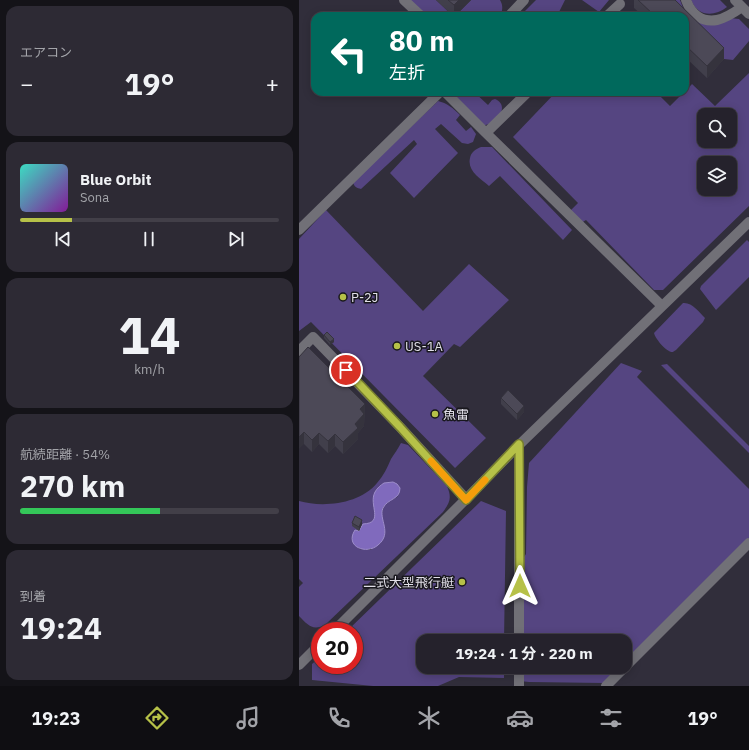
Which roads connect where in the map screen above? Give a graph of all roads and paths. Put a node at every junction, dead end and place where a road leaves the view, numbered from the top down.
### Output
1 (405, 0) edge
2 (524, 0) edge
3 (686, 0) edge
4 (620, 4) dead end
5 (742, 7) edge
6 (417, 12) edge
7 (513, 12) edge
8 (611, 12) edge
9 (437, 96) edge
10 (449, 96) edge
11 (524, 96) edge
12 (486, 132) junction
13 (749, 222) edge
14 (299, 230) edge
15 (662, 306) junction
16 (299, 351) edge
17 (519, 444) junction
18 (466, 500) junction
19 (749, 543) edge
20 (342, 622) edge
21 (519, 634) edge
22 (311, 653) edge
23 (632, 660) edge
24 (299, 665) edge
25 (519, 674) edge
26 (618, 674) edge
27 (519, 686) edge
28 (606, 686) edge

1 - 6 lane
2 - 7 lane
3 - 5 lane
4 - 8 lane
9 - 14 lane
10 - 12 lane
11 - 12 lane
12 - 15 lane
13 - 15 lane
15 - 17 lane
16 - 18 lane
17 - 18 lane
17 - 21 lane
18 - 20 lane
19 - 23 lane
22 - 24 lane
25 - 27 lane
26 - 28 lane

